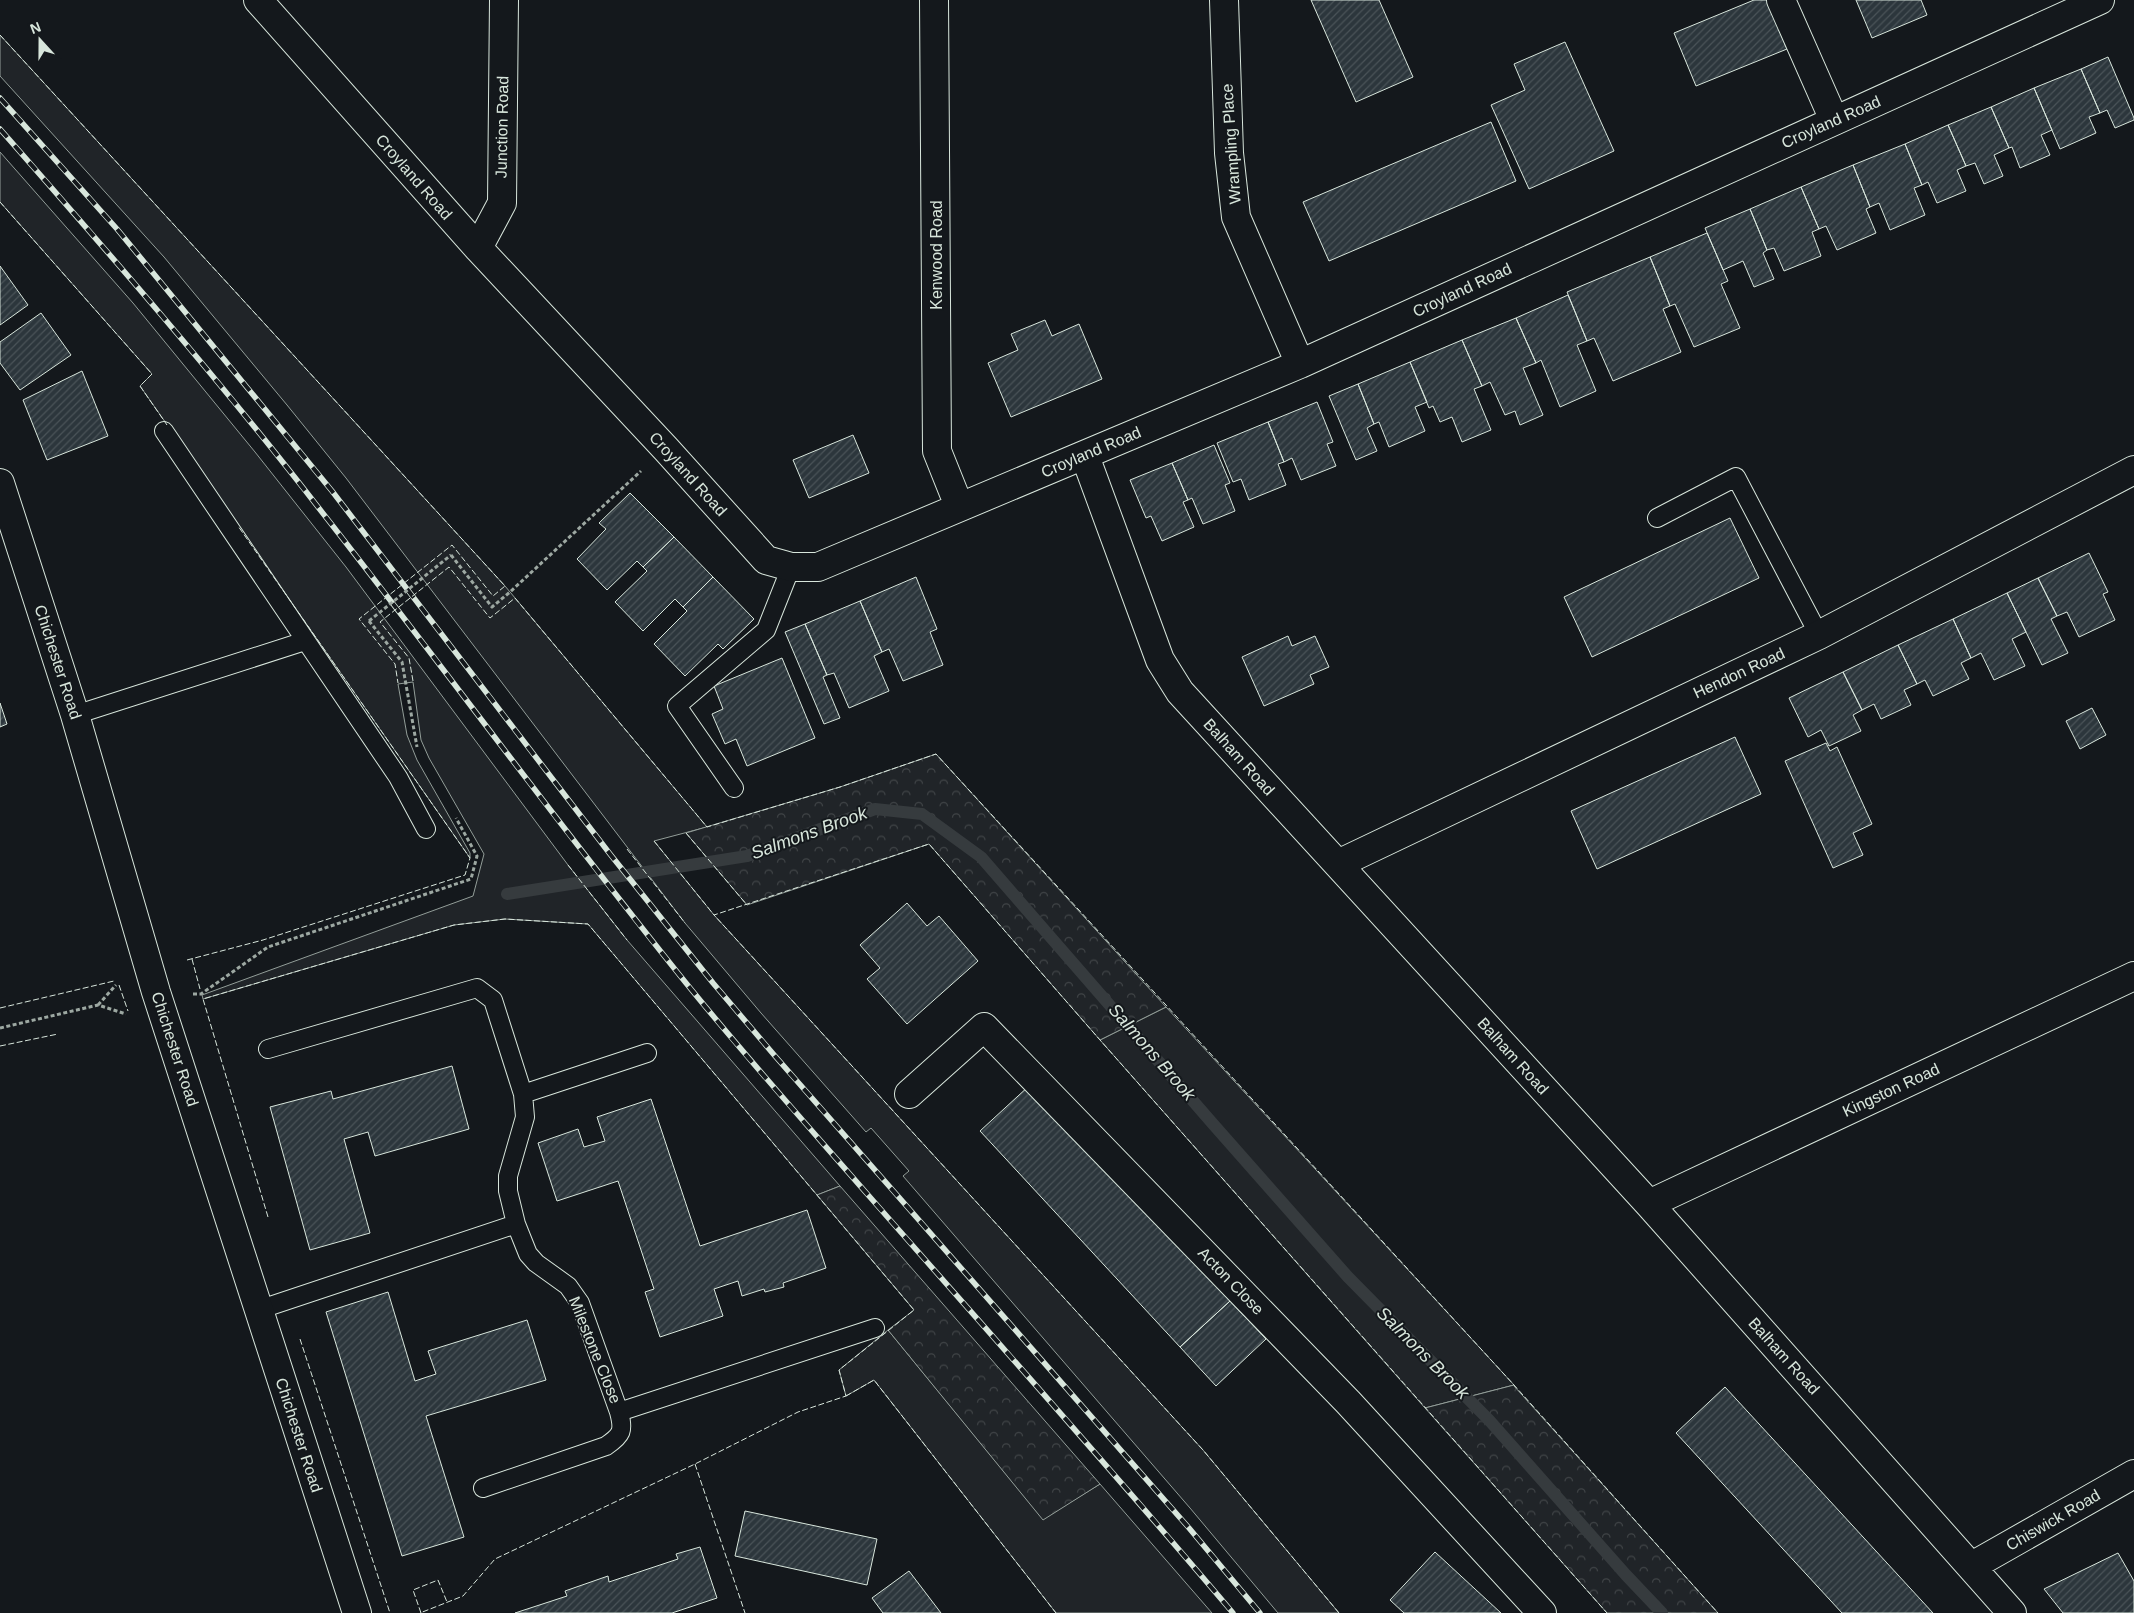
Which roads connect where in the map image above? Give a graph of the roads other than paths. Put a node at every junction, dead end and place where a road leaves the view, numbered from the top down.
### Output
1 (258, 0) edge
2 (504, 0) edge
3 (934, 0) edge
4 (1224, 0) edge
5 (1782, 0) edge
6 (2100, 0) edge
7 (1834, 120) junction
8 (478, 248) junction
9 (1300, 364) junction
10 (164, 431) dead end
11 (1085, 456) junction
12 (2134, 470) edge
13 (0, 483) edge
14 (959, 506) junction
15 (1657, 518) dead end
16 (791, 567) junction
17 (1819, 635) junction
18 (304, 641) junction
19 (75, 715) junction
20 (734, 788) dead end
21 (426, 829) dead end
22 (1338, 864) junction
23 (2134, 976) edge
24 (268, 1049) dead end
25 (647, 1053) dead end
26 (523, 1094) junction
27 (909, 1094) dead end
28 (1649, 1204) junction
29 (516, 1224) junction
30 (258, 1310) junction
31 (875, 1328) dead end
32 (619, 1412) junction
33 (2134, 1474) edge
34 (483, 1488) dead end
35 (1972, 1566) junction
36 (357, 1613) edge
37 (1542, 1613) edge
38 (2012, 1613) edge

1 - 8 street, Croyland Road
2 - 8 street, Junction Road
3 - 14 street, Kenwood Road
4 - 9 street, Wrampling Place
5 - 7 street
6 - 7 street, Croyland Road
7 - 9 street, Croyland Road
8 - 16 street, Croyland Road
9 - 11 street, Croyland Road
10 - 18 lane
11 - 14 street, Croyland Road
11 - 22 street, Balham Road
12 - 17 street, Hendon Road
13 - 19 street, Chichester Road
14 - 16 street, Croyland Road
15 - 17 lane
16 - 20 lane
17 - 22 street, Hendon Road
18 - 19 lane
18 - 21 lane
19 - 30 street, Chichester Road
22 - 28 street, Balham Road
23 - 28 street, Kingston Road
24 - 26 lane, Milestone Close
25 - 26 lane
26 - 29 lane, Milestone Close
27 - 37 street, Acton Close
28 - 35 street, Balham Road
29 - 30 lane
29 - 32 lane, Milestone Close
30 - 36 street, Chichester Road
31 - 32 lane, Milestone Close
32 - 34 lane
33 - 35 street, Chiswick Road
35 - 38 street, Balham Road

